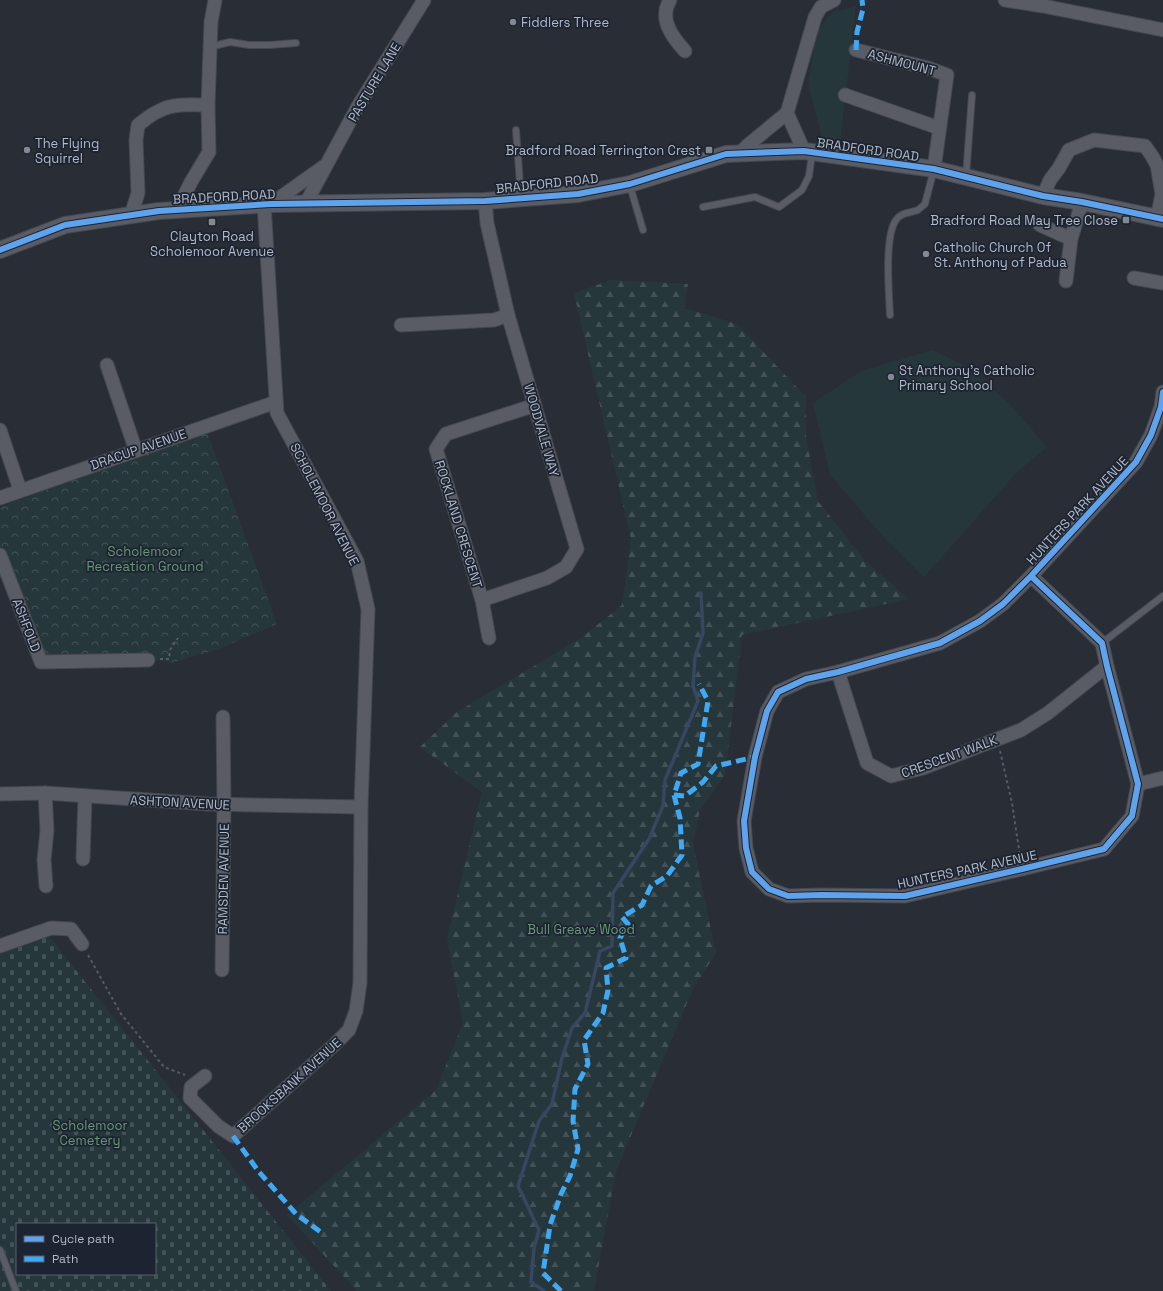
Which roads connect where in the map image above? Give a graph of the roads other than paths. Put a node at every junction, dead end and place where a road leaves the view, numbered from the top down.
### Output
1 (215, 0) edge
2 (424, 0) edge
3 (670, 0) edge
4 (834, 0) edge
5 (1005, 0) edge
6 (1044, 3) edge
7 (817, 4) edge
8 (1163, 30) edge
9 (296, 42) dead end
10 (210, 47) junction
11 (856, 50) dead end
12 (685, 52) dead end
13 (845, 95) dead end
14 (972, 95) dead end
15 (208, 105) junction
16 (787, 113) junction
17 (939, 128) junction
18 (516, 130) dead end
19 (808, 152) junction
20 (739, 154) junction
21 (327, 164) junction
22 (934, 169) junction
23 (966, 176) junction
24 (630, 184) junction
25 (1043, 196) junction
26 (521, 198) junction
27 (485, 201) junction
28 (1082, 202) junction
29 (306, 203) junction
30 (268, 204) junction
31 (703, 207) dead end
32 (186, 209) junction
33 (131, 215) junction
34 (1160, 219) edge
35 (1040, 225) dead end
36 (642, 230) dead end
37 (1070, 239) junction
38 (0, 250) edge
39 (1134, 278) dead end
40 (1066, 281) dead end
41 (1163, 283) edge
42 (890, 315) dead end
43 (508, 316) junction
44 (400, 325) dead end
45 (107, 365) dead end
46 (1163, 392) edge
47 (276, 402) junction
48 (535, 404) junction
49 (0, 430) edge
50 (136, 451) junction
51 (20, 490) junction
52 (0, 498) edge
53 (0, 555) edge
54 (1031, 576) junction
55 (1163, 596) edge
56 (482, 600) junction
57 (489, 638) dead end
58 (1102, 643) junction
59 (148, 660) road end
60 (1107, 666) junction
61 (838, 672) junction
62 (222, 717) dead end
63 (1163, 778) edge
64 (1138, 784) junction
65 (45, 793) junction
66 (0, 794) edge
67 (85, 796) junction
68 (224, 804) junction
69 (361, 807) junction
70 (83, 859) dead end
71 (46, 886) dead end
72 (82, 944) road end
73 (0, 946) edge
74 (222, 970) dead end
75 (205, 1076) dead end
76 (0, 1250) edge
77 (16, 1291) edge

1 - 10 street
2 - 21 street, PASTURE LANE
3 - 12 street
4 - 7 street
5 - 6 street
6 - 8 street
7 - 16 street
9 - 10 lane
10 - 15 street
11 - 17 street, ASHMOUNT
13 - 17 street
14 - 23 lane
15 - 32 street
15 - 33 street
16 - 19 street
16 - 20 street
17 - 22 street
18 - 26 lane
19 - 20 street, BRADFORD ROAD
19 - 22 street, BRADFORD ROAD
19 - 31 lane
20 - 24 street, BRADFORD ROAD
21 - 29 street, PASTURE LANE
21 - 30 street, PASTURE LANE
22 - 23 street, BRADFORD ROAD
22 - 42 lane
23 - 25 street, BRADFORD ROAD
24 - 26 street, BRADFORD ROAD
24 - 36 lane
25 - 28 street, BRADFORD ROAD
25 - 34 street, BRADFORD ROAD
26 - 27 street, BRADFORD ROAD
27 - 29 street, BRADFORD ROAD
27 - 43 street, WOODVALE WAY
28 - 34 street, BRADFORD ROAD
28 - 37 street
29 - 30 street, BRADFORD ROAD
30 - 32 street, BRADFORD ROAD
30 - 47 street, SCHOLEMOOR AVENUE
32 - 33 street, BRADFORD ROAD
33 - 38 street, BRADFORD ROAD
35 - 37 street
37 - 40 street
39 - 41 street
43 - 44 street
43 - 48 street, WOODVALE WAY
45 - 50 street
46 - 54 street, HUNTERS PARK AVENUE
47 - 50 street, DRACUP AVENUE
47 - 69 street, SCHOLEMOOR AVENUE
48 - 56 street, WOODVALE WAY
48 - 56 street, ROCKLAND CRESCENT
49 - 51 street
50 - 51 street, DRACUP AVENUE
51 - 52 street, DRACUP AVENUE
53 - 59 street, ASHFOLD
54 - 58 street, HUNTERS PARK AVENUE
54 - 61 street, HUNTERS PARK AVENUE
55 - 58 lane
56 - 57 street, ROCKLAND CRESCENT
58 - 60 street, HUNTERS PARK AVENUE
60 - 61 street, CRESCENT WALK
60 - 64 street, HUNTERS PARK AVENUE
61 - 64 street, HUNTERS PARK AVENUE
62 - 68 street, RAMSDEN AVENUE
63 - 64 street
65 - 66 street, ASHTON AVENUE
65 - 67 street, ASHTON AVENUE
65 - 71 street
67 - 68 street, ASHTON AVENUE
67 - 70 street
68 - 69 street, ASHTON AVENUE
68 - 74 street, RAMSDEN AVENUE
69 - 75 street, BROOKSBANK AVENUE
72 - 73 street
76 - 77 lane

